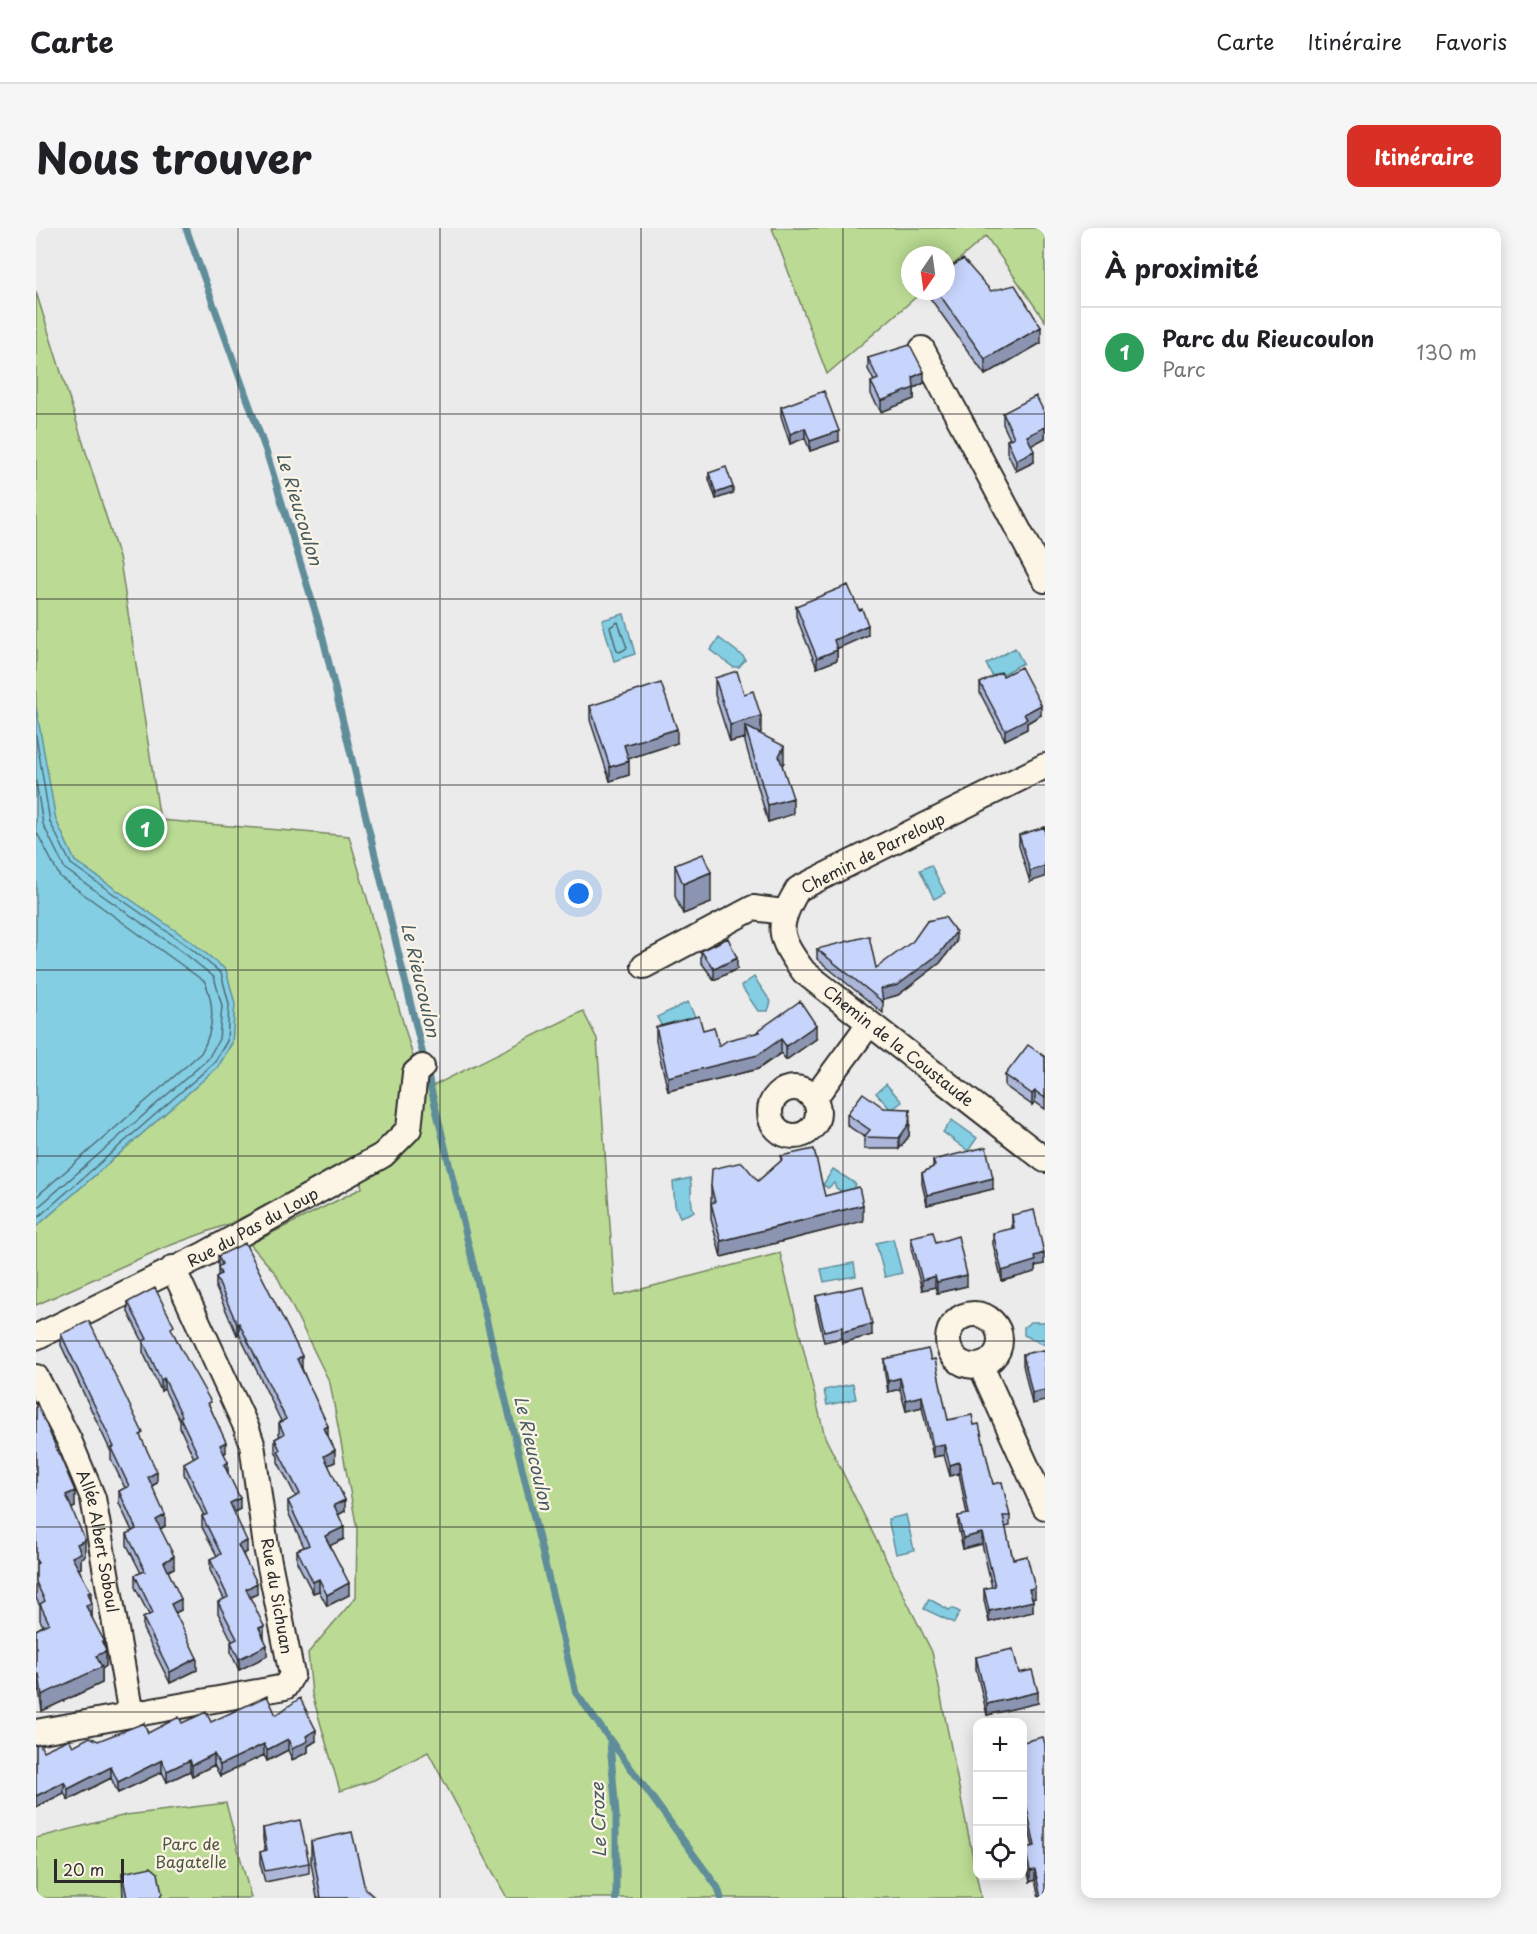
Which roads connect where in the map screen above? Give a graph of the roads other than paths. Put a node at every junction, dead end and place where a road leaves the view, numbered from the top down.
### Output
1 (922, 349) dead end
2 (1045, 580) edge
3 (1045, 766) edge
4 (784, 912) junction
5 (644, 966) dead end
6 (869, 1024) junction
7 (419, 1070) dead end
8 (811, 1096) dead end
9 (1045, 1160) edge
10 (173, 1268) junction
11 (36, 1337) edge
12 (981, 1366) dead end
13 (36, 1377) edge
14 (1045, 1507) edge
15 (131, 1715) junction
16 (36, 1732) edge

1 - 2 street
3 - 4 street, Chemin de Parreloup
4 - 5 street
4 - 6 street, Chemin de la Coustaude
6 - 8 street
6 - 9 street, Chemin de la Coustaude
7 - 10 street, Rue du Pas du Loup
10 - 11 street, Rue du Pas du Loup
10 - 15 street, Rue du Sichuan
12 - 14 street
13 - 15 street, Allée Albert Soboul
15 - 16 street, Rue du Sichuan

